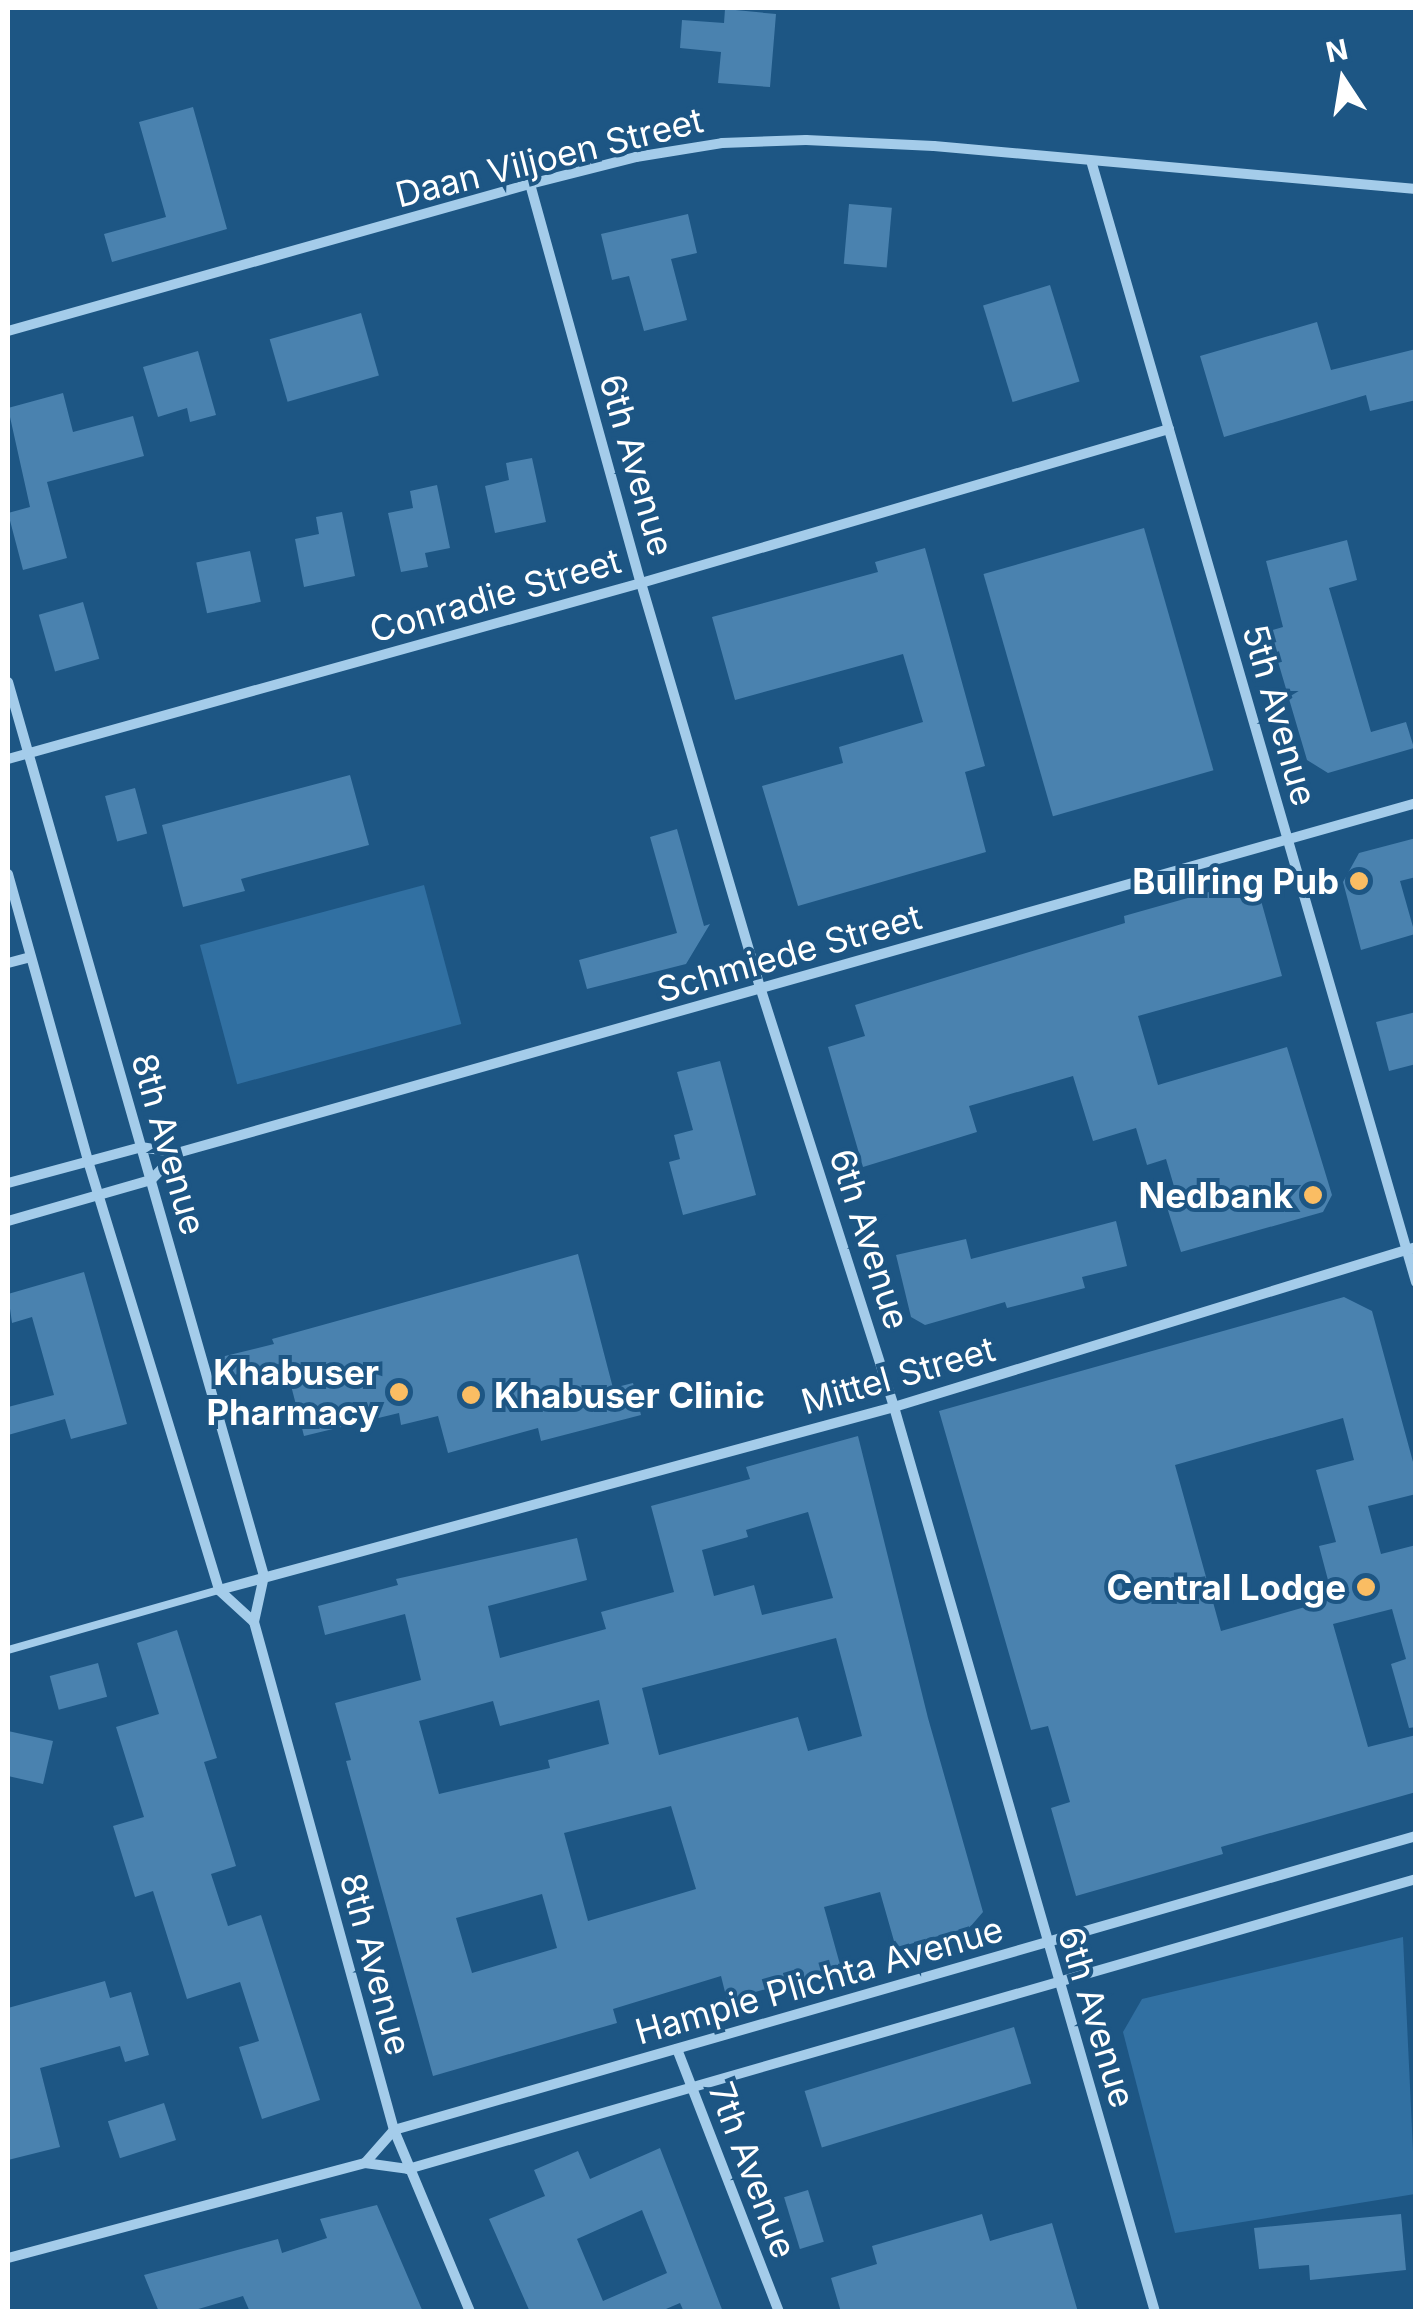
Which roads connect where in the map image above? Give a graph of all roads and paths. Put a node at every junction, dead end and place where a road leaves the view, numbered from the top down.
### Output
1 (1092, 164) junction
2 (530, 184) junction
3 (1416, 190) edge
4 (8, 330) edge
5 (1168, 428) junction
6 (641, 583) junction
7 (8, 682) edge
8 (28, 753) junction
9 (8, 759) edge
10 (1416, 804) edge
11 (1287, 841) junction
12 (8, 874) edge
13 (30, 956) junction
14 (8, 963) edge
15 (761, 990) junction
16 (142, 1146) junction
17 (178, 1153) junction
18 (88, 1161) junction
19 (151, 1180) junction
20 (8, 1183) edge
21 (100, 1196) junction
22 (8, 1221) edge
23 (1411, 1248) edge
24 (1416, 1282) edge
25 (894, 1406) junction
26 (264, 1576) junction
27 (219, 1590) junction
28 (254, 1622) junction
29 (8, 1650) edge
30 (1416, 1836) edge
31 (1416, 1878) edge
32 (1047, 1944) junction
33 (1059, 1983) junction
34 (676, 2049) junction
35 (691, 2087) junction
36 (394, 2130) junction
37 (365, 2163) junction
38 (408, 2168) junction
39 (8, 2258) edge
40 (470, 2312) edge
41 (779, 2312) edge
42 (1155, 2312) edge

1 - 2 street, Daan Viljoen Street
1 - 3 street, Daan Viljoen Street
1 - 5 street, 5th Avenue
2 - 4 street, Daan Viljoen Street
2 - 6 street, 6th Avenue
5 - 6 street, Conradie Street
5 - 11 street, 5th Avenue
6 - 8 street, Conradie Street
6 - 15 street, 6th Avenue
7 - 8 street, 8th Avenue
8 - 9 street, Conradie Street
8 - 16 street, 8th Avenue
10 - 11 street, Schmiede Street
11 - 15 street, Schmiede Street
11 - 23 street, 5th Avenue
12 - 13 street
13 - 14 street
13 - 18 street
15 - 17 street, Schmiede Street
15 - 25 street, 6th Avenue
16 - 17 street, Schmiede Street
16 - 18 street, Schmiede Street
16 - 19 street, 8th Avenue
17 - 19 street, Schmiede Street
18 - 20 street, Schmiede Street
18 - 21 street
19 - 21 street, Schmiede Street
19 - 26 street, 8th Avenue
21 - 22 street, Schmiede Street
21 - 27 street
23 - 24 street, 5th Avenue
23 - 25 street, Mittel Street
25 - 26 street, Mittel Street
25 - 32 street, 6th Avenue
26 - 27 street, Mittel Street
26 - 28 street, 8th Avenue
27 - 28 street
27 - 29 lane
28 - 36 street, 8th Avenue
30 - 32 street, Hampie Plichta Avenue
31 - 33 street, Hampie Plichta Avenue
32 - 33 street, 6th Avenue
32 - 34 street, Hampie Plichta Avenue
33 - 35 street, Hampie Plichta Avenue
33 - 42 street, 6th Avenue
34 - 35 street, 7th Avenue
34 - 36 street, Hampie Plichta Avenue
35 - 38 street, Hampie Plichta Avenue
35 - 41 street, 7th Avenue
36 - 37 street
36 - 38 street, 8th Avenue
37 - 38 street, Hampie Plichta Avenue
37 - 39 street, Hampie Plichta Avenue
38 - 40 street, 8th Avenue

